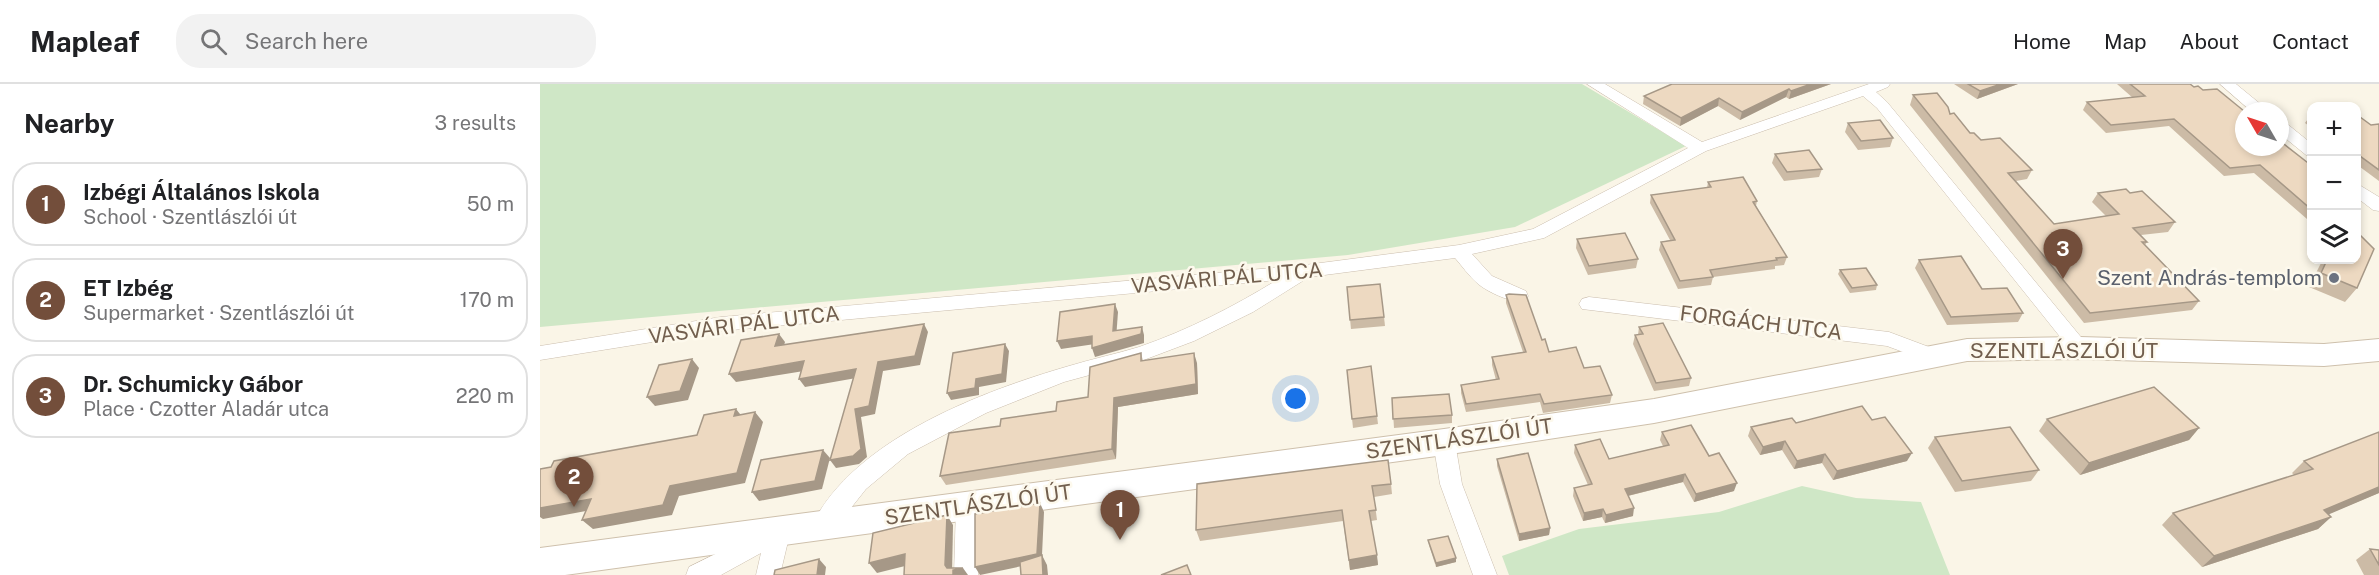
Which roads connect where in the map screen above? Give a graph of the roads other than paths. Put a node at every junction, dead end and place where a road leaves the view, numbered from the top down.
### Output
1 (1593, 84) edge
2 (1883, 84) edge
3 (2227, 84) edge
4 (1866, 91) junction
5 (2250, 102) edge
6 (2289, 133) edge
7 (1700, 148) junction
8 (2307, 148) edge
9 (2361, 192) edge
10 (2379, 206) edge
11 (1459, 251) junction
12 (1305, 271) junction
13 (1519, 296) edge
14 (1589, 304) dead end
15 (2080, 348) junction
16 (2379, 350) edge
17 (540, 353) edge
18 (1930, 355) junction
19 (1444, 442) junction
20 (967, 506) junction
21 (824, 525) junction
22 (778, 533) junction
23 (540, 563) edge
24 (698, 575) edge
25 (768, 575) edge
26 (966, 575) edge
27 (1485, 575) edge

1 - 7 street
2 - 4 street, VASVÁRI PÁL UTCA
3 - 5 street
4 - 7 street, VASVÁRI PÁL UTCA
4 - 15 street
6 - 8 street
7 - 11 street, VASVÁRI PÁL UTCA
9 - 10 street
11 - 12 street, VASVÁRI PÁL UTCA
11 - 13 street
12 - 17 street, VASVÁRI PÁL UTCA
12 - 21 street
14 - 18 street, FORGÁCH UTCA
15 - 16 main road, SZENTLÁSZLÓI ÚT
15 - 18 main road, SZENTLÁSZLÓI ÚT
18 - 19 main road, SZENTLÁSZLÓI ÚT
19 - 20 main road, SZENTLÁSZLÓI ÚT
19 - 27 street
20 - 21 main road, SZENTLÁSZLÓI ÚT
20 - 26 street
21 - 22 main road, SZENTLÁSZLÓI ÚT
22 - 23 main road, SZENTLÁSZLÓI ÚT
22 - 24 street
22 - 25 street

